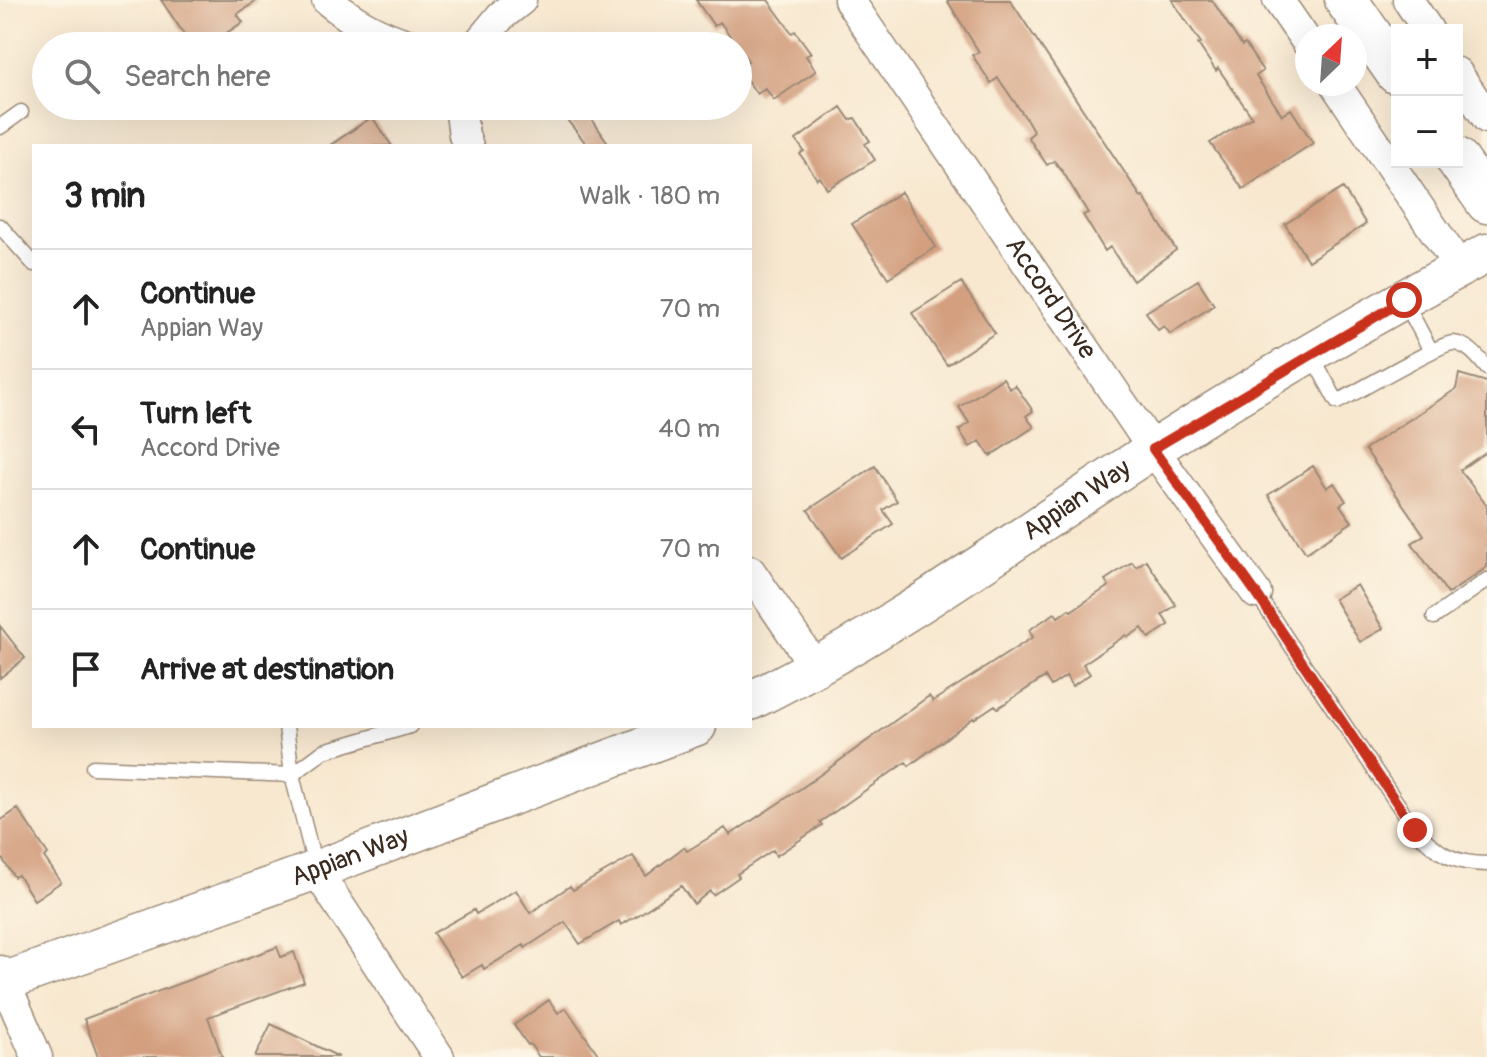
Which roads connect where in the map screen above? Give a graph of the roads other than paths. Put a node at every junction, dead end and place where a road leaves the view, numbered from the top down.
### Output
1 (327, 0) edge
2 (521, 0) edge
3 (849, 0) edge
4 (1278, 0) edge
5 (1346, 0) edge
6 (1408, 0) edge
7 (1424, 24) edge
8 (1295, 25) edge
9 (373, 32) edge
10 (485, 32) edge
11 (1391, 64) edge
12 (1463, 82) edge
13 (1344, 96) edge
14 (21, 112) dead end
15 (1487, 118) edge
16 (462, 120) edge
17 (0, 127) edge
18 (467, 144) edge
19 (1463, 168) edge
20 (1487, 202) edge
21 (0, 226) edge
22 (1473, 260) edge
23 (32, 262) edge
24 (1404, 300) junction
25 (1431, 351) junction
26 (1311, 353) junction
27 (1487, 368) edge
28 (1153, 449) junction
29 (752, 574) edge
30 (1487, 580) edge
31 (1256, 593) joint
32 (1434, 617) dead end
33 (816, 668) junction
34 (752, 700) edge
35 (286, 728) edge
36 (403, 728) edge
37 (692, 728) edge
38 (93, 767) dead end
39 (292, 775) junction
40 (1487, 864) edge
41 (316, 870) junction
42 (2, 978) edge
43 (37, 1057) edge
44 (439, 1057) edge

1 - 9 street
2 - 10 street
3 - 28 street, Accord Drive
4 - 8 street
5 - 11 main road
6 - 7 street
12 - 15 street
13 - 22 street
14 - 17 lane
16 - 18 street
19 - 20 main road
21 - 23 lane
22 - 24 street, Appian Way
24 - 25 lane
24 - 26 street, Appian Way
25 - 26 lane
25 - 27 lane
26 - 28 street, Appian Way
28 - 31 street, Accord Drive
28 - 33 street, Appian Way
29 - 33 street
30 - 32 lane
31 - 40 lane
33 - 34 street, Appian Way
35 - 39 lane
36 - 39 lane
37 - 41 street, Appian Way
38 - 39 lane
39 - 41 lane
41 - 42 street, Appian Way
41 - 44 street
42 - 43 street

